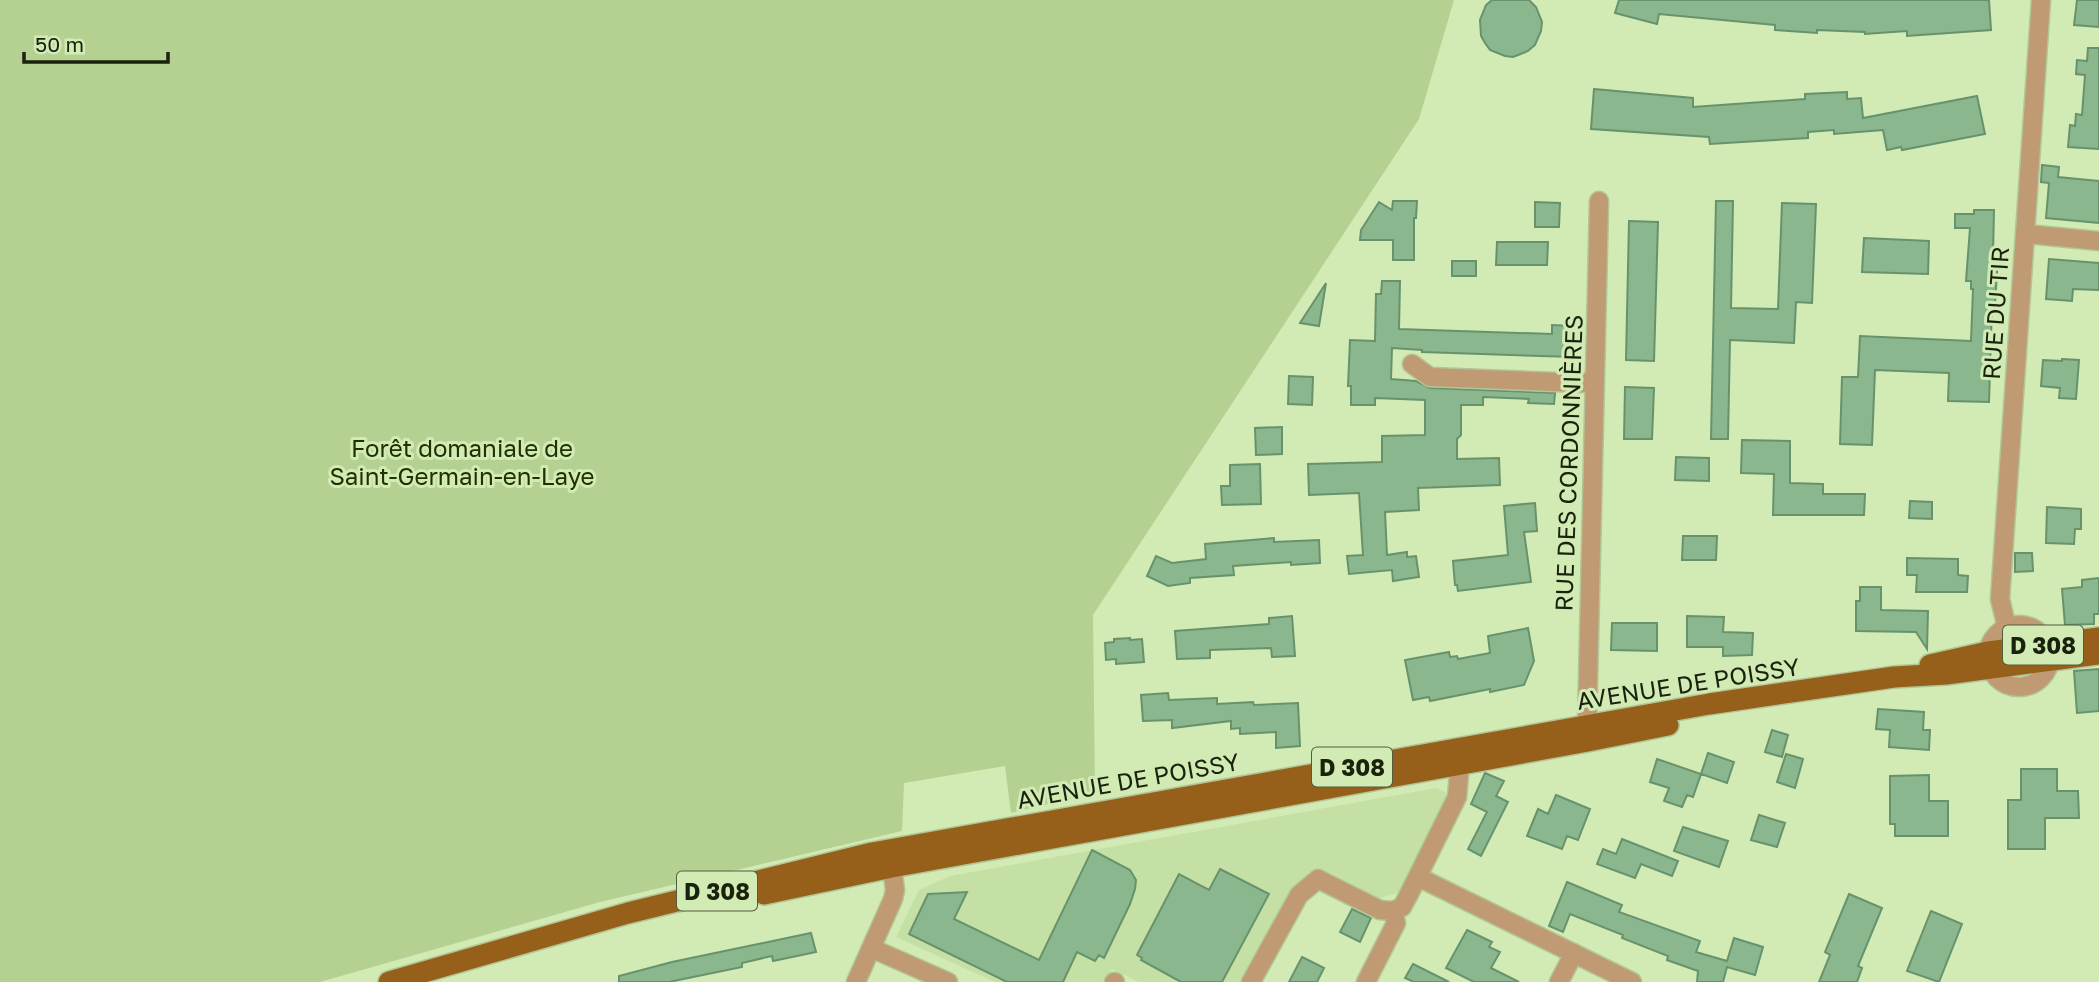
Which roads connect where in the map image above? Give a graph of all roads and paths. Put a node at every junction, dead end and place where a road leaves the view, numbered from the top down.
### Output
1 (2041, 0) edge
2 (1599, 201) dead end
3 (2026, 234) junction
4 (2099, 242) edge
5 (1412, 364) dead end
6 (1595, 381) junction
7 (2007, 628) junction
8 (2099, 638) edge
9 (2048, 652) junction
10 (2099, 654) edge
11 (1989, 659) junction
12 (1588, 733) junction
13 (1459, 756) junction
14 (890, 858) junction
15 (1418, 877) junction
16 (1393, 911) junction
17 (871, 948) junction
18 (1574, 953) junction
19 (389, 982) edge
20 (856, 982) edge
21 (947, 982) edge
22 (1251, 982) edge
23 (1366, 982) edge
24 (1559, 982) edge
25 (1632, 982) edge

1 - 3 street, RUE DU TIR
2 - 6 street, RUE DES CORDONNIÈRES
3 - 4 street
3 - 7 street, RUE DU TIR
5 - 6 street
6 - 12 street, RUE DES CORDONNIÈRES
7 - 9 street
7 - 11 street
8 - 9 main road, D 308
9 - 10 main road, D 308
9 - 11 main road, D 308
11 - 12 main road, AVENUE DE POISSY / D 308
12 - 13 main road, AVENUE DE POISSY / D 308
13 - 14 main road, AVENUE DE POISSY / D 308
13 - 15 street
14 - 17 street
14 - 19 main road, AVENUE DE POISSY / D 308
15 - 16 street
15 - 18 street
16 - 22 street
16 - 23 street
17 - 20 street
17 - 21 street
18 - 24 street
18 - 25 street

